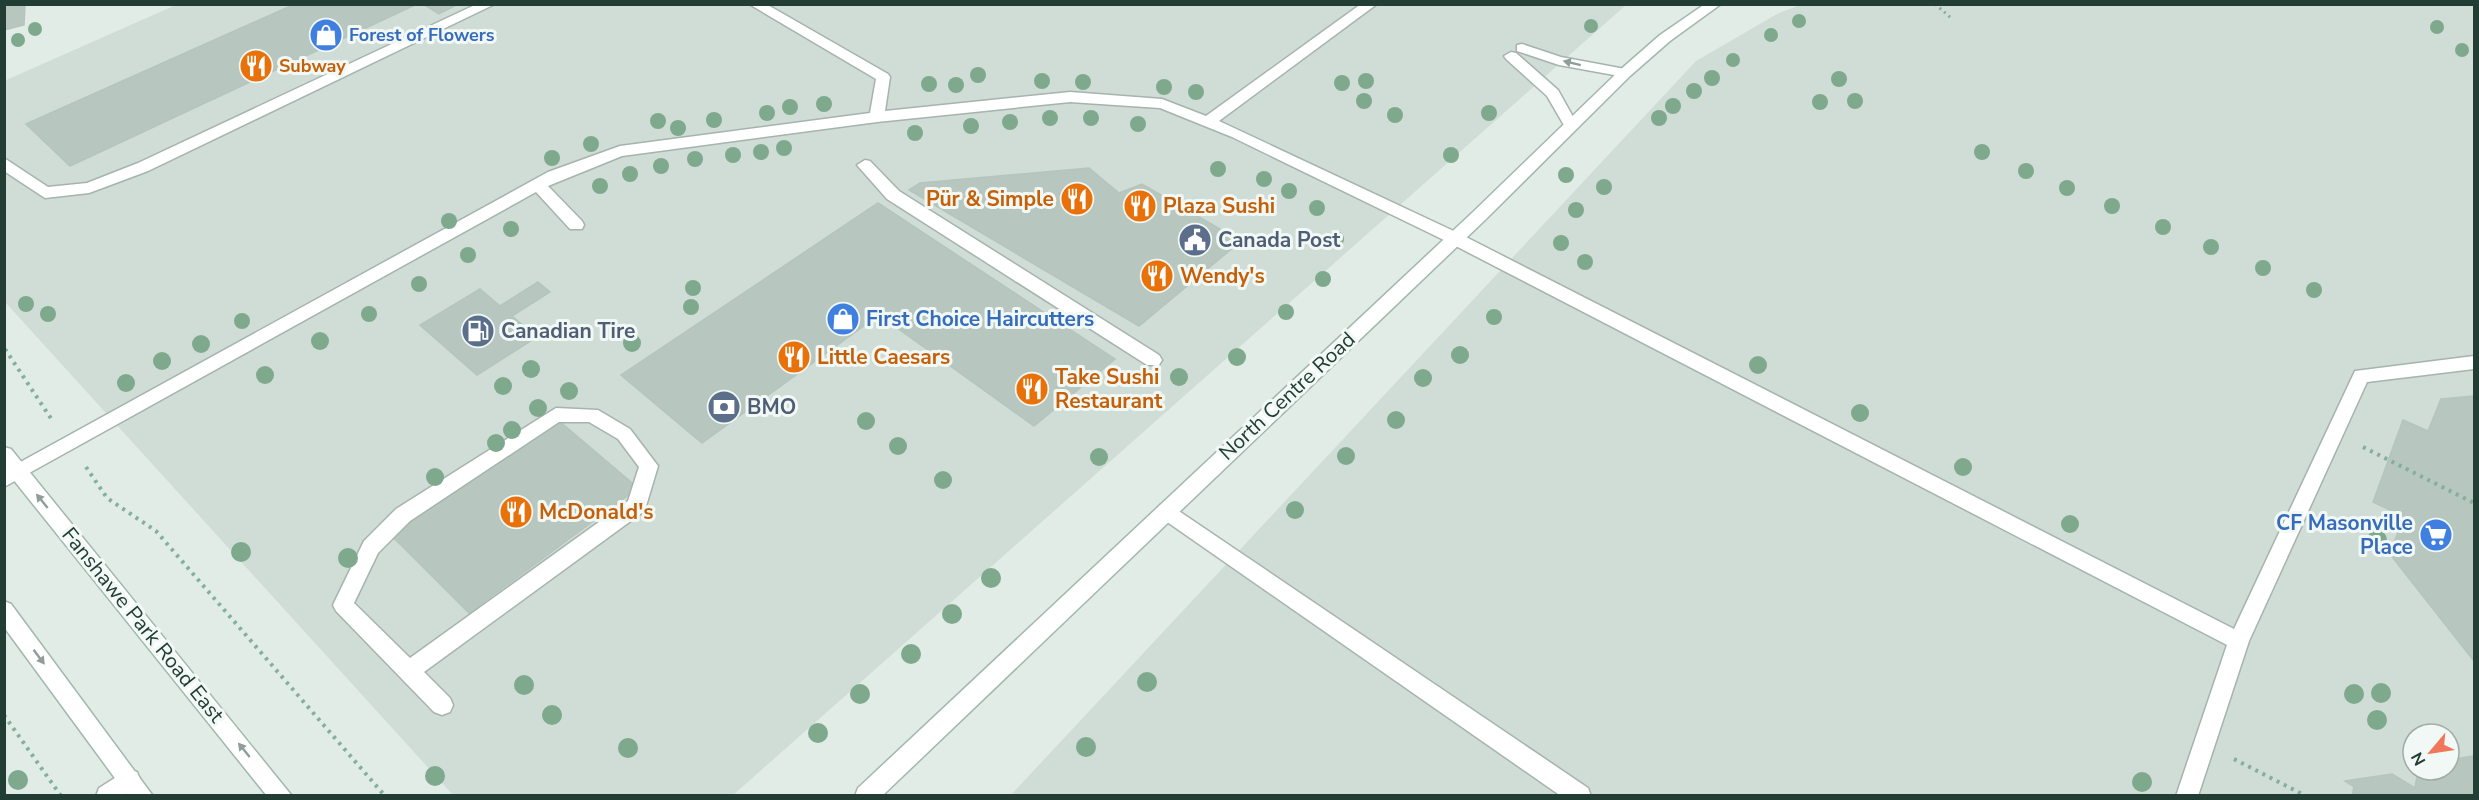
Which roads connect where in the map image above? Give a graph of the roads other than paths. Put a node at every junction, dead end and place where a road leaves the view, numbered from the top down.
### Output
1 (489, 4) edge
2 (754, 4) edge
3 (1715, 4) edge
4 (1368, 5) edge
5 (1624, 73) junction
6 (877, 117) junction
7 (1208, 122) junction
8 (1570, 124) junction
9 (4, 163) edge
10 (865, 165) dead end
11 (538, 185) junction
12 (576, 225) dead end
13 (1454, 238) junction
14 (1153, 360) dead end
15 (2475, 363) edge
16 (4, 454) edge
17 (12, 476) edge
18 (1167, 511) junction
19 (4, 610) edge
20 (2239, 641) junction
21 (409, 671) junction
22 (442, 705) dead end
23 (136, 787) edge
24 (107, 795) edge
25 (281, 795) edge
26 (866, 795) edge
27 (1580, 795) edge
28 (2187, 795) edge

1 - 9 street
2 - 6 street
3 - 5 street, North Centre Road
4 - 7 street
5 - 8 street, North Centre Road
5 -> 8 street
6 - 7 street
6 - 11 street
7 - 13 street
8 - 13 street, North Centre Road
10 - 14 street
11 - 12 street
11 - 17 street
13 - 18 street, North Centre Road
13 - 20 street
15 - 20 street
16 - 17 street, Fanshawe Park Road East
25 -> 17 street, Fanshawe Park Road East
18 - 26 street, North Centre Road
18 - 27 street
19 -> 23 street
20 - 28 street
21 - 21 street
21 - 22 street
23 - 24 street

